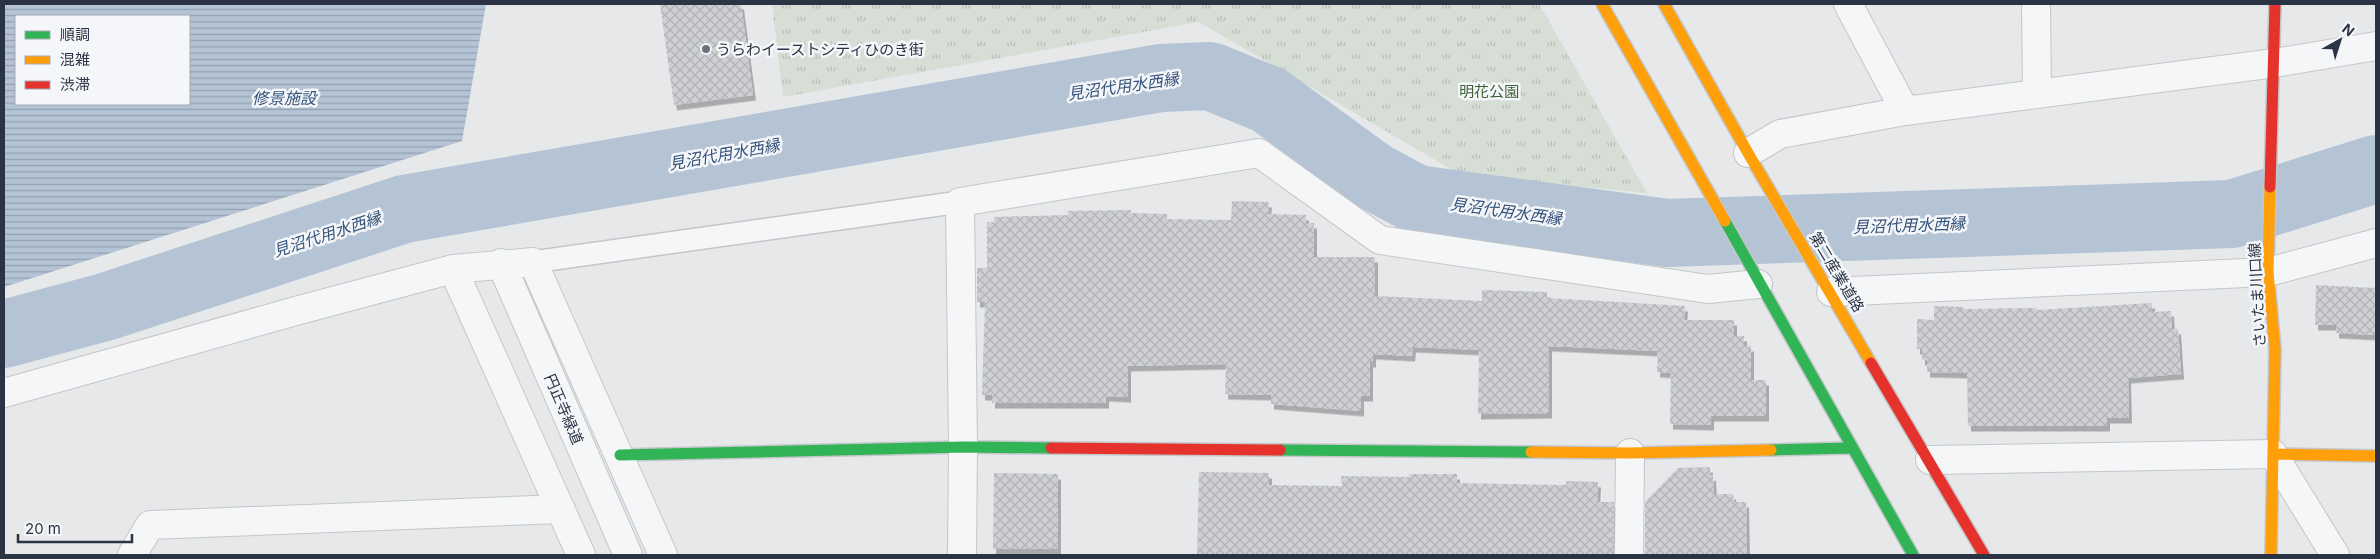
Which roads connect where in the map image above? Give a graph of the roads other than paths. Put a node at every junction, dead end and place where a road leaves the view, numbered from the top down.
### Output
1 (1602, 4) edge
2 (1664, 4) edge
3 (1848, 4) edge
4 (2036, 4) edge
5 (2275, 4) edge
6 (2376, 46) edge
7 (2275, 63) junction
8 (2037, 94) junction
9 (1905, 111) junction
10 (1748, 153) junction
11 (960, 202) junction
12 (2376, 243) edge
13 (533, 262) junction
14 (2269, 262) junction
15 (501, 263) junction
16 (453, 269) junction
17 (1758, 284) junction
18 (1831, 292) junction
19 (4, 393) edge
20 (964, 446) junction
21 (1850, 448) junction
22 (1630, 453) junction
23 (2273, 454) junction
24 (620, 455) junction
25 (2376, 456) edge
26 (1930, 460) junction
27 (561, 510) junction
28 (132, 555) edge
29 (581, 555) edge
30 (628, 555) edge
31 (664, 555) edge
32 (962, 555) edge
33 (1628, 555) edge
34 (1913, 555) edge
35 (1984, 555) edge
36 (2271, 555) edge
37 (2335, 555) edge

1 - 17 main road
2 - 10 main road, 第二産業道路
3 - 9 street
4 - 8 street
5 - 7 main road, さいたま川口線
6 - 7 street
7 - 8 street
7 - 14 main road, さいたま川口線
8 - 9 street
9 - 10 street
10 - 18 main road, 第二産業道路
11 - 13 lane
11 - 17 street
11 - 20 street
12 - 14 street
13 - 15 street
13 - 24 street
14 - 18 street
14 - 23 main road, さいたま川口線
15 - 16 street
15 - 30 street, 円正寺緑道
16 - 19 street
16 - 27 street
17 - 21 main road
18 - 26 main road, 第二産業道路
20 - 22 main road
20 - 24 main road
20 - 32 street
21 - 22 main road
21 - 34 main road
22 - 33 street
23 - 25 main road
23 - 26 street
23 - 36 main road, さいたま川口線
23 - 37 street
24 - 31 street
26 - 35 main road, 第二産業道路
27 - 28 street
27 - 29 street

